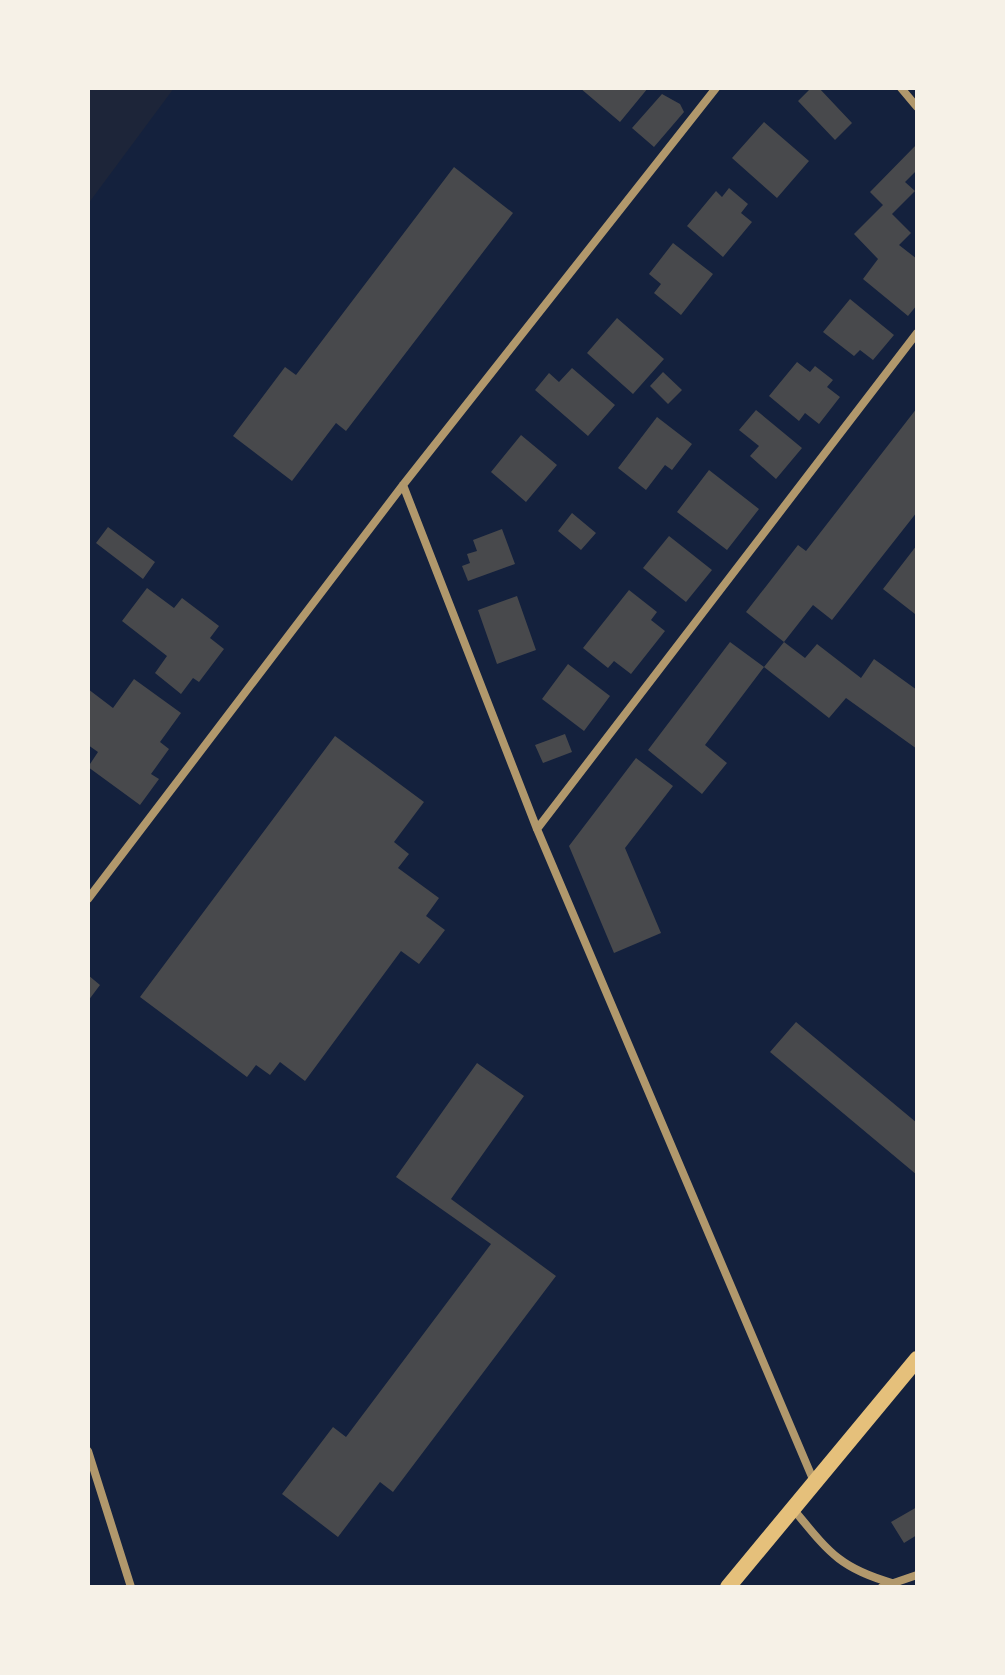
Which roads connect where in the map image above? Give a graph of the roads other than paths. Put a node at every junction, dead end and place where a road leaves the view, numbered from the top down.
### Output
1 (716, 88) edge
2 (901, 88) edge
3 (917, 107) edge
4 (917, 333) edge
5 (403, 485) junction
6 (537, 829) junction
7 (88, 899) edge
8 (917, 1359) edge
9 (88, 1451) edge
10 (815, 1484) junction
11 (794, 1510) junction
12 (917, 1575) edge
13 (892, 1583) junction
14 (131, 1587) edge
15 (728, 1587) edge
16 (882, 1587) edge

1 - 5 street
2 - 3 street
4 - 6 street
5 - 6 street
5 - 7 street
6 - 10 street
8 - 10 main road
9 - 14 street
10 - 11 main road
11 - 13 street
11 - 15 main road
12 - 13 street
13 - 16 street

